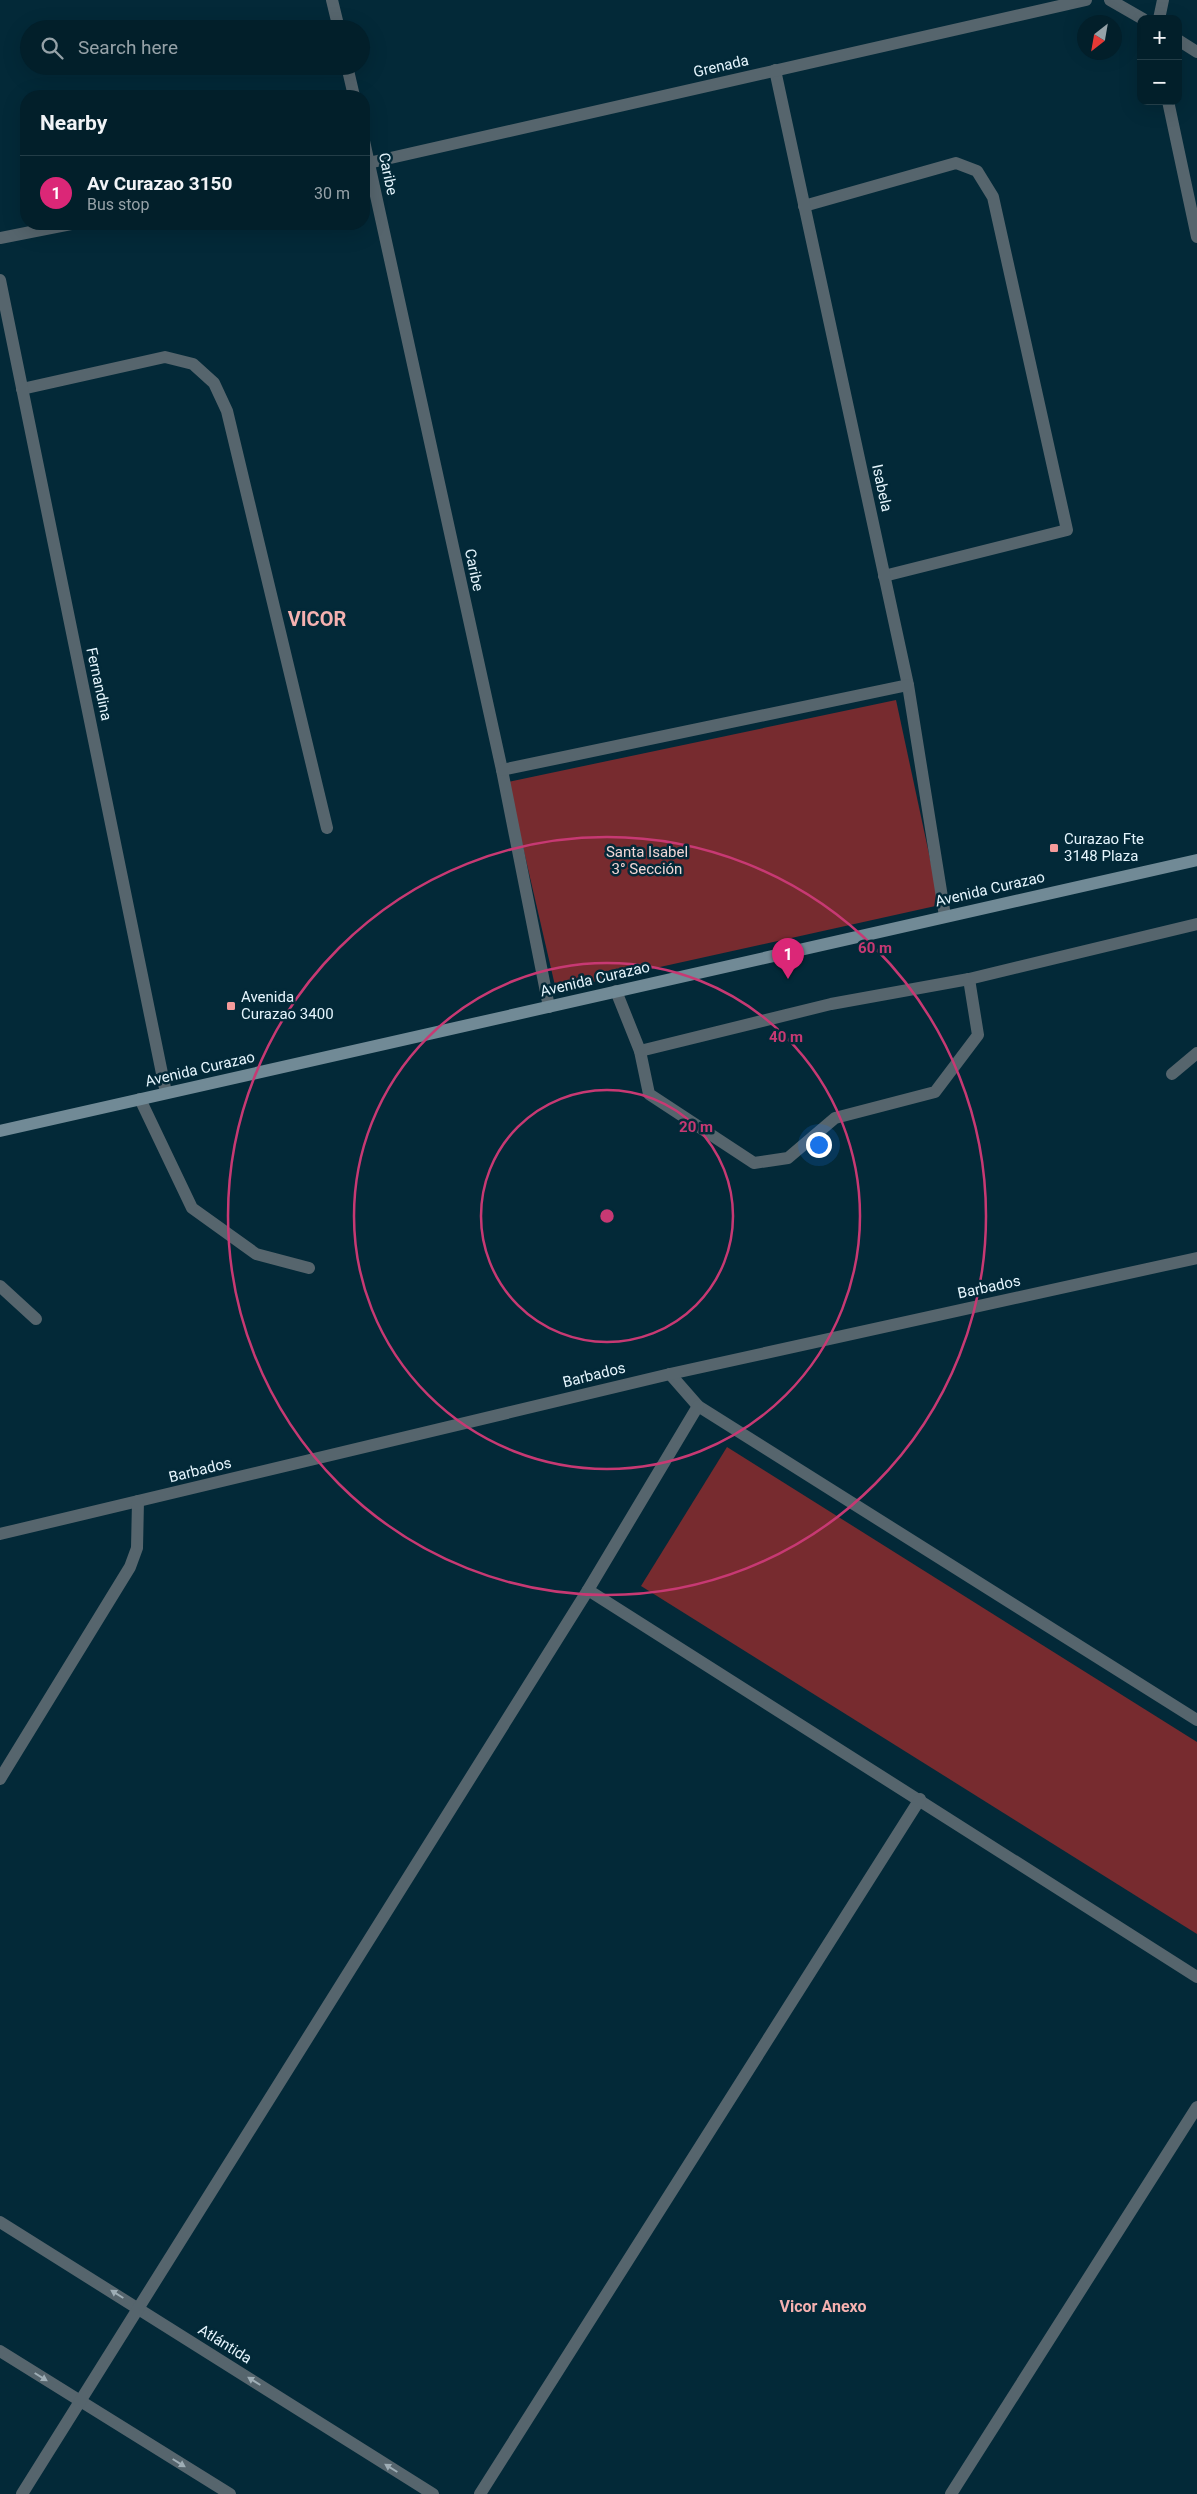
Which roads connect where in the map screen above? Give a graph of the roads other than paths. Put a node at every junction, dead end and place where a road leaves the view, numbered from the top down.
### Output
1 (332, 0) edge
2 (1086, 0) edge
3 (1110, 0) edge
4 (1163, 0) edge
5 (1160, 15) edge
6 (1137, 16) edge
7 (337, 20) edge
8 (1182, 43) edge
9 (1197, 52) edge
10 (775, 70) junction
11 (349, 75) edge
12 (353, 90) edge
13 (1169, 105) edge
14 (370, 163) edge
15 (370, 182) edge
16 (804, 206) junction
17 (41, 230) edge
18 (1197, 237) edge
19 (0, 238) edge
20 (0, 280) edge
21 (22, 389) junction
22 (884, 576) junction
23 (908, 685) junction
24 (502, 770) junction
25 (327, 828) dead end
26 (1197, 860) edge
27 (945, 916) junction
28 (1197, 924) edge
29 (969, 979) junction
30 (616, 990) junction
31 (549, 1007) junction
32 (640, 1051) junction
33 (1197, 1053) edge
34 (1172, 1074) dead end
35 (166, 1093) junction
36 (140, 1099) junction
37 (0, 1131) edge
38 (1197, 1258) edge
39 (309, 1268) dead end
40 (0, 1286) edge
41 (36, 1319) dead end
42 (670, 1374) junction
43 (698, 1406) junction
44 (138, 1501) junction
45 (0, 1534) edge
46 (588, 1590) junction
47 (1197, 1720) edge
48 (0, 1779) edge
49 (920, 1799) junction
50 (1197, 1977) edge
51 (1197, 2107) edge
52 (0, 2222) edge
53 (138, 2308) junction
54 (0, 2351) edge
55 (80, 2402) junction
56 (22, 2494) edge
57 (230, 2494) edge
58 (433, 2494) edge
59 (480, 2494) edge
60 (951, 2494) edge

1 - 7 street
2 - 10 street, Grenada
3 - 6 street
4 - 5 street
8 - 9 street
10 - 14 street, Grenada
10 - 16 street, Isabela
11 - 12 street
13 - 18 street
15 - 24 street, Caribe
16 - 22 street, Isabela
16 - 22 street
17 - 19 street
20 - 21 street, Fernandina
21 - 25 street
21 - 35 street, Fernandina
22 - 23 street, Isabela
23 - 24 street
23 - 27 street, Isabela
24 - 31 street, Caribe
26 - 27 street, Avenida Curazao
27 - 30 street, Avenida Curazao
28 - 29 street
29 - 32 street
29 - 32 street
30 - 31 street, Avenida Curazao
30 - 32 street
31 - 35 street, Avenida Curazao
33 - 34 street
35 - 36 street, Avenida Curazao
36 - 37 street, Avenida Curazao
36 - 39 street
38 - 42 street, Barbados
40 - 41 street
42 - 43 street
42 - 44 street, Barbados
43 - 46 street
43 - 47 street
44 - 45 street, Barbados
44 - 48 street
46 - 49 street
46 - 53 street
49 - 50 street
49 - 59 street
51 - 60 street
53 -> 52 street, Atlántida
53 - 55 street
58 -> 53 street, Atlántida
54 -> 55 street
55 - 56 street
55 -> 57 street

